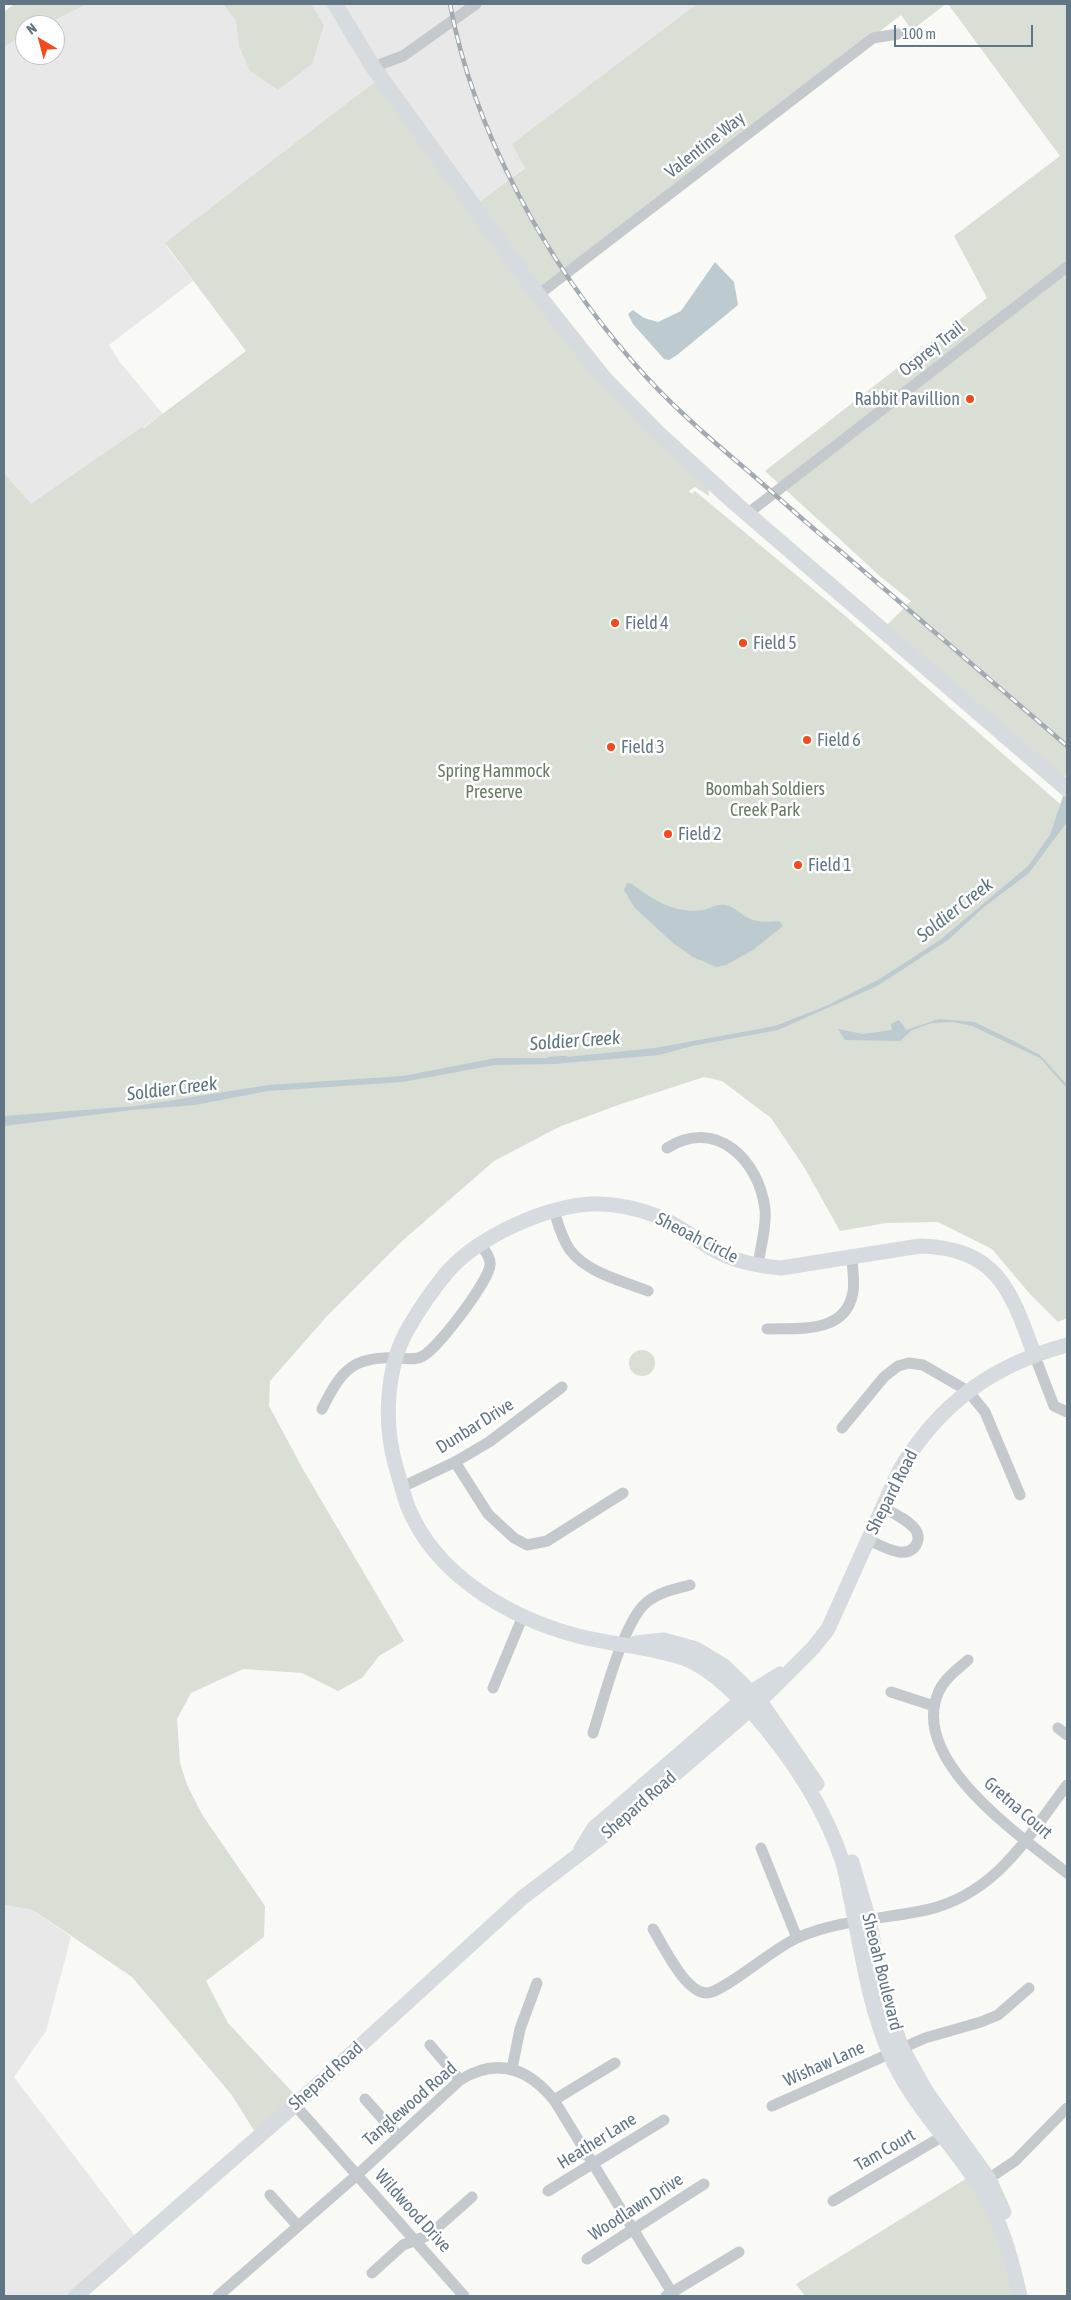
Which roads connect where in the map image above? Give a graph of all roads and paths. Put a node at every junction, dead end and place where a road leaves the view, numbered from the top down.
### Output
1 (335, 4) edge
2 (476, 4) edge
3 (898, 34) dead end
4 (373, 67) junction
5 (1067, 267) edge
6 (538, 296) junction
7 (747, 514) junction
8 (1064, 786) edge
9 (667, 1148) dead end
10 (554, 1211) junction
11 (481, 1245) junction
12 (852, 1257) junction
13 (758, 1266) junction
14 (648, 1291) dead end
15 (767, 1329) dead end
16 (1067, 1345) edge
17 (1034, 1354) junction
18 (396, 1358) junction
19 (562, 1387) dead end
20 (968, 1391) junction
21 (322, 1409) dead end
22 (1067, 1412) edge
23 (842, 1428) dead end
24 (455, 1462) junction
25 (402, 1487) junction
26 (623, 1493) dead end
27 (1020, 1495) dead end
28 (882, 1507) junction
29 (868, 1540) junction
30 (690, 1585) dead end
31 (523, 1616) junction
32 (622, 1644) junction
33 (968, 1660) dead end
34 (493, 1688) dead end
35 (892, 1692) dead end
36 (751, 1701) junction
37 (934, 1706) junction
38 (593, 1733) dead end
39 (1067, 1786) edge
40 (1026, 1840) junction
41 (761, 1848) dead end
42 (1067, 1874) edge
43 (862, 1921) junction
44 (653, 1928) dead end
45 (797, 1938) junction
46 (537, 1983) dead end
47 (1029, 1988) dead end
48 (430, 2045) dead end
49 (896, 2051) junction
50 (615, 2062) dead end
51 (512, 2070) junction
52 (460, 2080) junction
53 (364, 2099) dead end
54 (554, 2100) junction
55 (295, 2105) junction
56 (772, 2106) dead end
57 (1067, 2108) edge
58 (664, 2120) dead end
59 (948, 2133) junction
60 (398, 2136) junction
61 (594, 2163) junction
62 (357, 2175) junction
63 (984, 2182) junction
64 (704, 2184) dead end
65 (548, 2191) dead end
66 (270, 2195) dead end
67 (472, 2197) dead end
68 (833, 2201) dead end
69 (298, 2226) junction
70 (634, 2229) junction
71 (416, 2240) junction
72 (739, 2252) dead end
73 (1014, 2256) junction
74 (587, 2259) dead end
75 (372, 2273) dead end
76 (224, 2294) edge
77 (671, 2295) edge
78 (76, 2296) edge
79 (464, 2296) edge
80 (1020, 2296) edge
81 (1026, 2296) edge

1 - 4 main road
2 - 4 street
3 - 6 street, Valentine Way
4 - 6 main road
5 - 7 street, Osprey Trail
6 - 7 main road
7 - 8 main road
9 - 13 street
10 - 11 street, Sheoah Circle
10 - 13 street, Sheoah Circle
10 - 14 street
11 - 18 street, Sheoah Circle
11 - 18 street
12 - 13 street, Sheoah Circle
12 - 15 street
12 - 17 street, Sheoah Circle
16 - 17 street, Shepard Road
17 - 20 street, Shepard Road
17 - 22 street
18 - 21 street
18 - 25 street, Sheoah Circle
19 - 24 street, Dunbar Drive
20 - 23 street
20 - 27 street
20 - 28 street, Shepard Road
24 - 25 street, Dunbar Drive
24 - 26 street
25 - 31 street, Sheoah Circle
28 - 29 street, Shepard Road
28 - 29 street
29 - 36 street, Shepard Road
30 - 32 street
31 - 32 street, Sheoah Circle
31 - 34 street
32 - 36 street, Sheoah Circle
32 - 38 street
33 - 37 street, Gretna Court
35 - 37 street
36 - 43 street, Sheoah Boulevard
36 - 55 street, Shepard Road
37 - 40 street, Gretna Court
39 - 40 street
40 - 42 street, Gretna Court
40 - 43 street
41 - 45 street
43 - 45 street
43 - 49 street, Sheoah Boulevard
44 - 45 street
46 - 51 street
47 - 49 street, Wishaw Lane
48 - 52 street
49 - 56 street, Wishaw Lane
49 - 59 street, Sheoah Boulevard
50 - 54 street
51 - 52 street, Tanglewood Road
51 - 54 street, Tanglewood Road
52 - 60 street, Tanglewood Road
53 - 60 street
54 - 61 street, Tanglewood Road
55 - 62 street, Wildwood Drive
55 - 78 street, Shepard Road
57 - 63 street
58 - 61 street, Heather Lane
59 - 63 street, Sheoah Boulevard
59 - 68 street, Tam Court
60 - 62 street, Tanglewood Road
61 - 65 street, Heather Lane
61 - 70 street, Tanglewood Road
62 - 69 street, Tanglewood Road
62 - 71 street, Wildwood Drive
63 - 73 street, Sheoah Boulevard
64 - 70 street, Woodlawn Drive
66 - 69 street
67 - 71 street
69 - 76 street, Tanglewood Road
70 - 74 street, Woodlawn Drive
70 - 77 street, Tanglewood Road
71 - 75 street
71 - 79 street, Wildwood Drive
72 - 77 street
73 - 80 street, Sheoah Boulevard
73 - 81 street, Sheoah Boulevard

